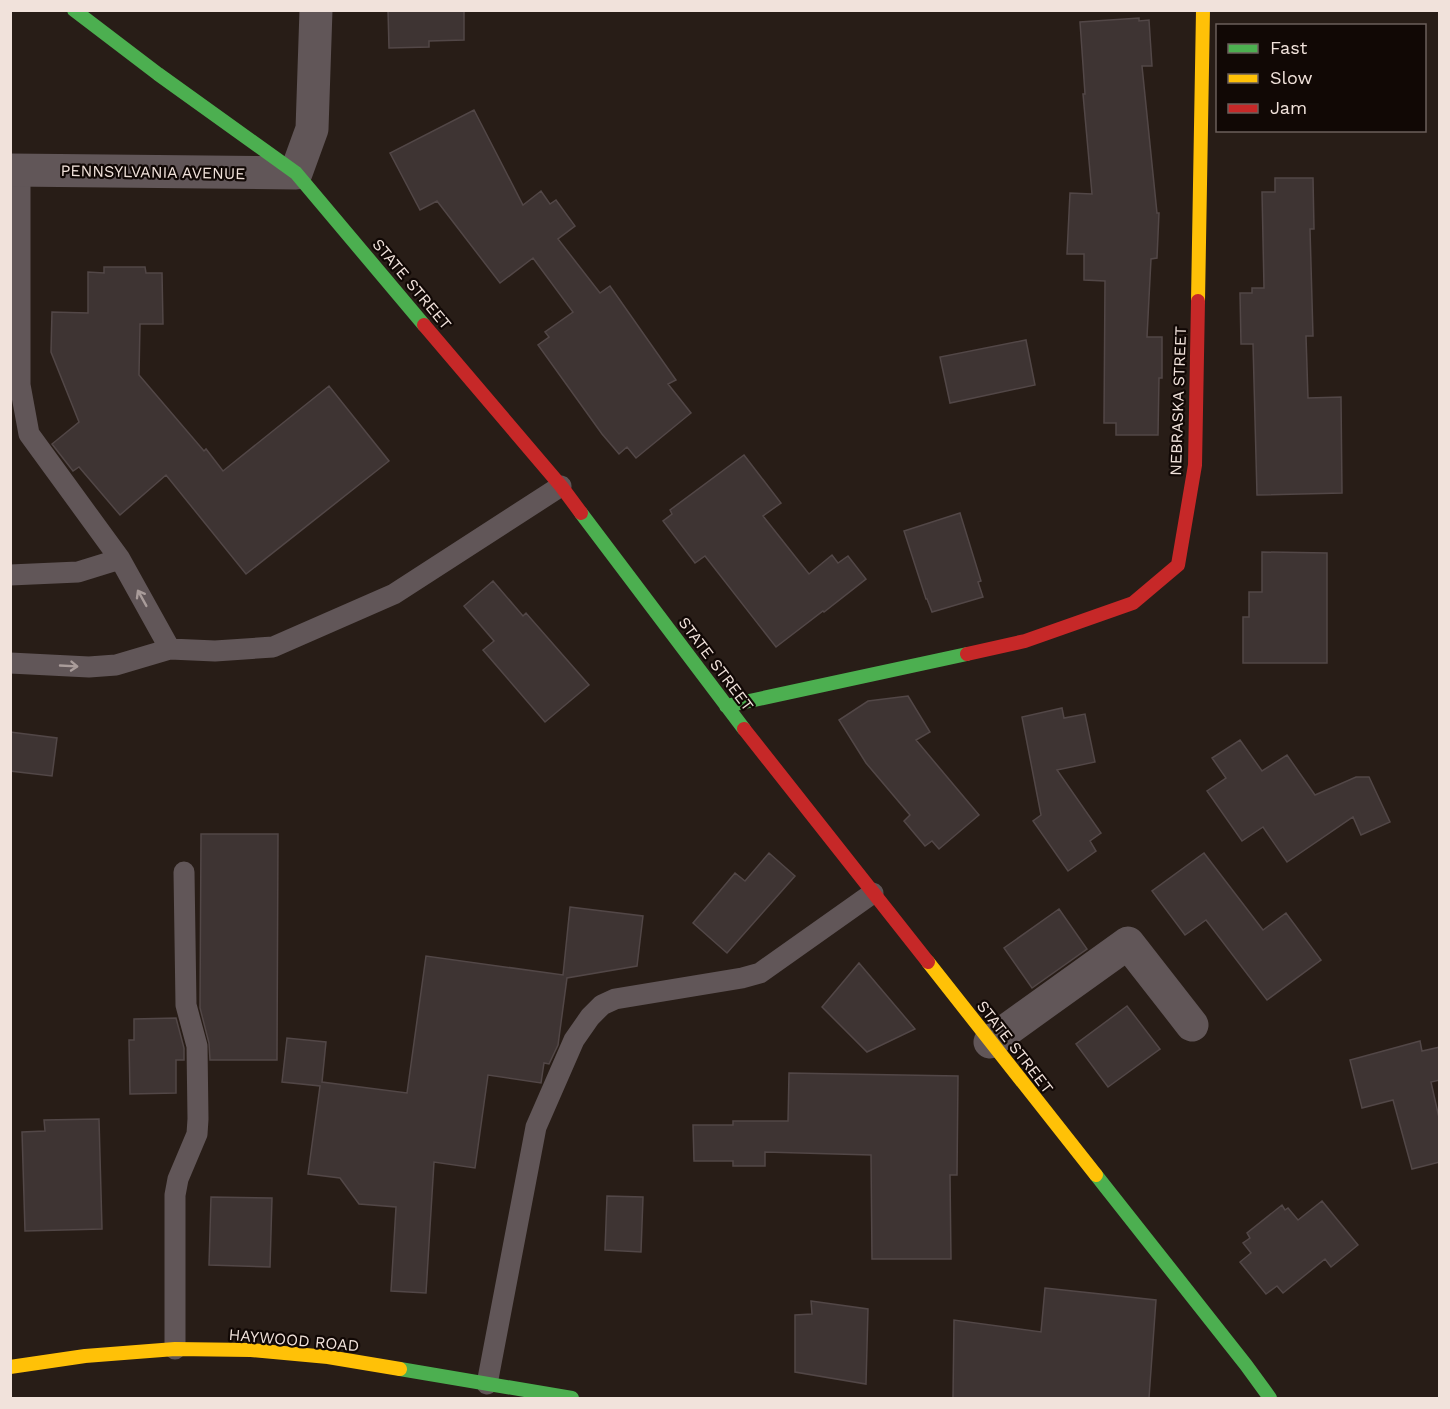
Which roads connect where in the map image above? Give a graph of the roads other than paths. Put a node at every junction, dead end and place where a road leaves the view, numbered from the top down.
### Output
1 (74, 10) edge
2 (316, 10) edge
3 (1203, 10) edge
4 (15, 170) edge
5 (296, 173) junction
6 (561, 486) junction
7 (120, 559) junction
8 (10, 575) edge
9 (170, 649) junction
10 (10, 663) edge
11 (726, 706) junction
12 (184, 872) dead end
13 (873, 893) junction
14 (1192, 1026) dead end
15 (990, 1042) junction
16 (175, 1349) junction
17 (10, 1367) edge
18 (487, 1391) edge
19 (572, 1398) edge
20 (1270, 1398) edge

1 - 5 street, STATE STREET
2 - 5 street
3 - 11 street, NEBRASKA STREET
4 - 5 street, PENNSYLVANIA AVENUE
4 - 7 lane
5 - 6 street, STATE STREET
6 - 9 lane
6 - 11 street, STATE STREET
7 - 8 lane
9 -> 7 lane
10 -> 9 lane
11 - 13 street, STATE STREET
12 - 16 lane
13 - 15 street, STATE STREET
13 - 18 lane
14 - 15 street
15 - 20 street, STATE STREET
16 - 17 street, HAYWOOD ROAD
16 - 18 street, HAYWOOD ROAD
18 - 19 street, HAYWOOD ROAD

